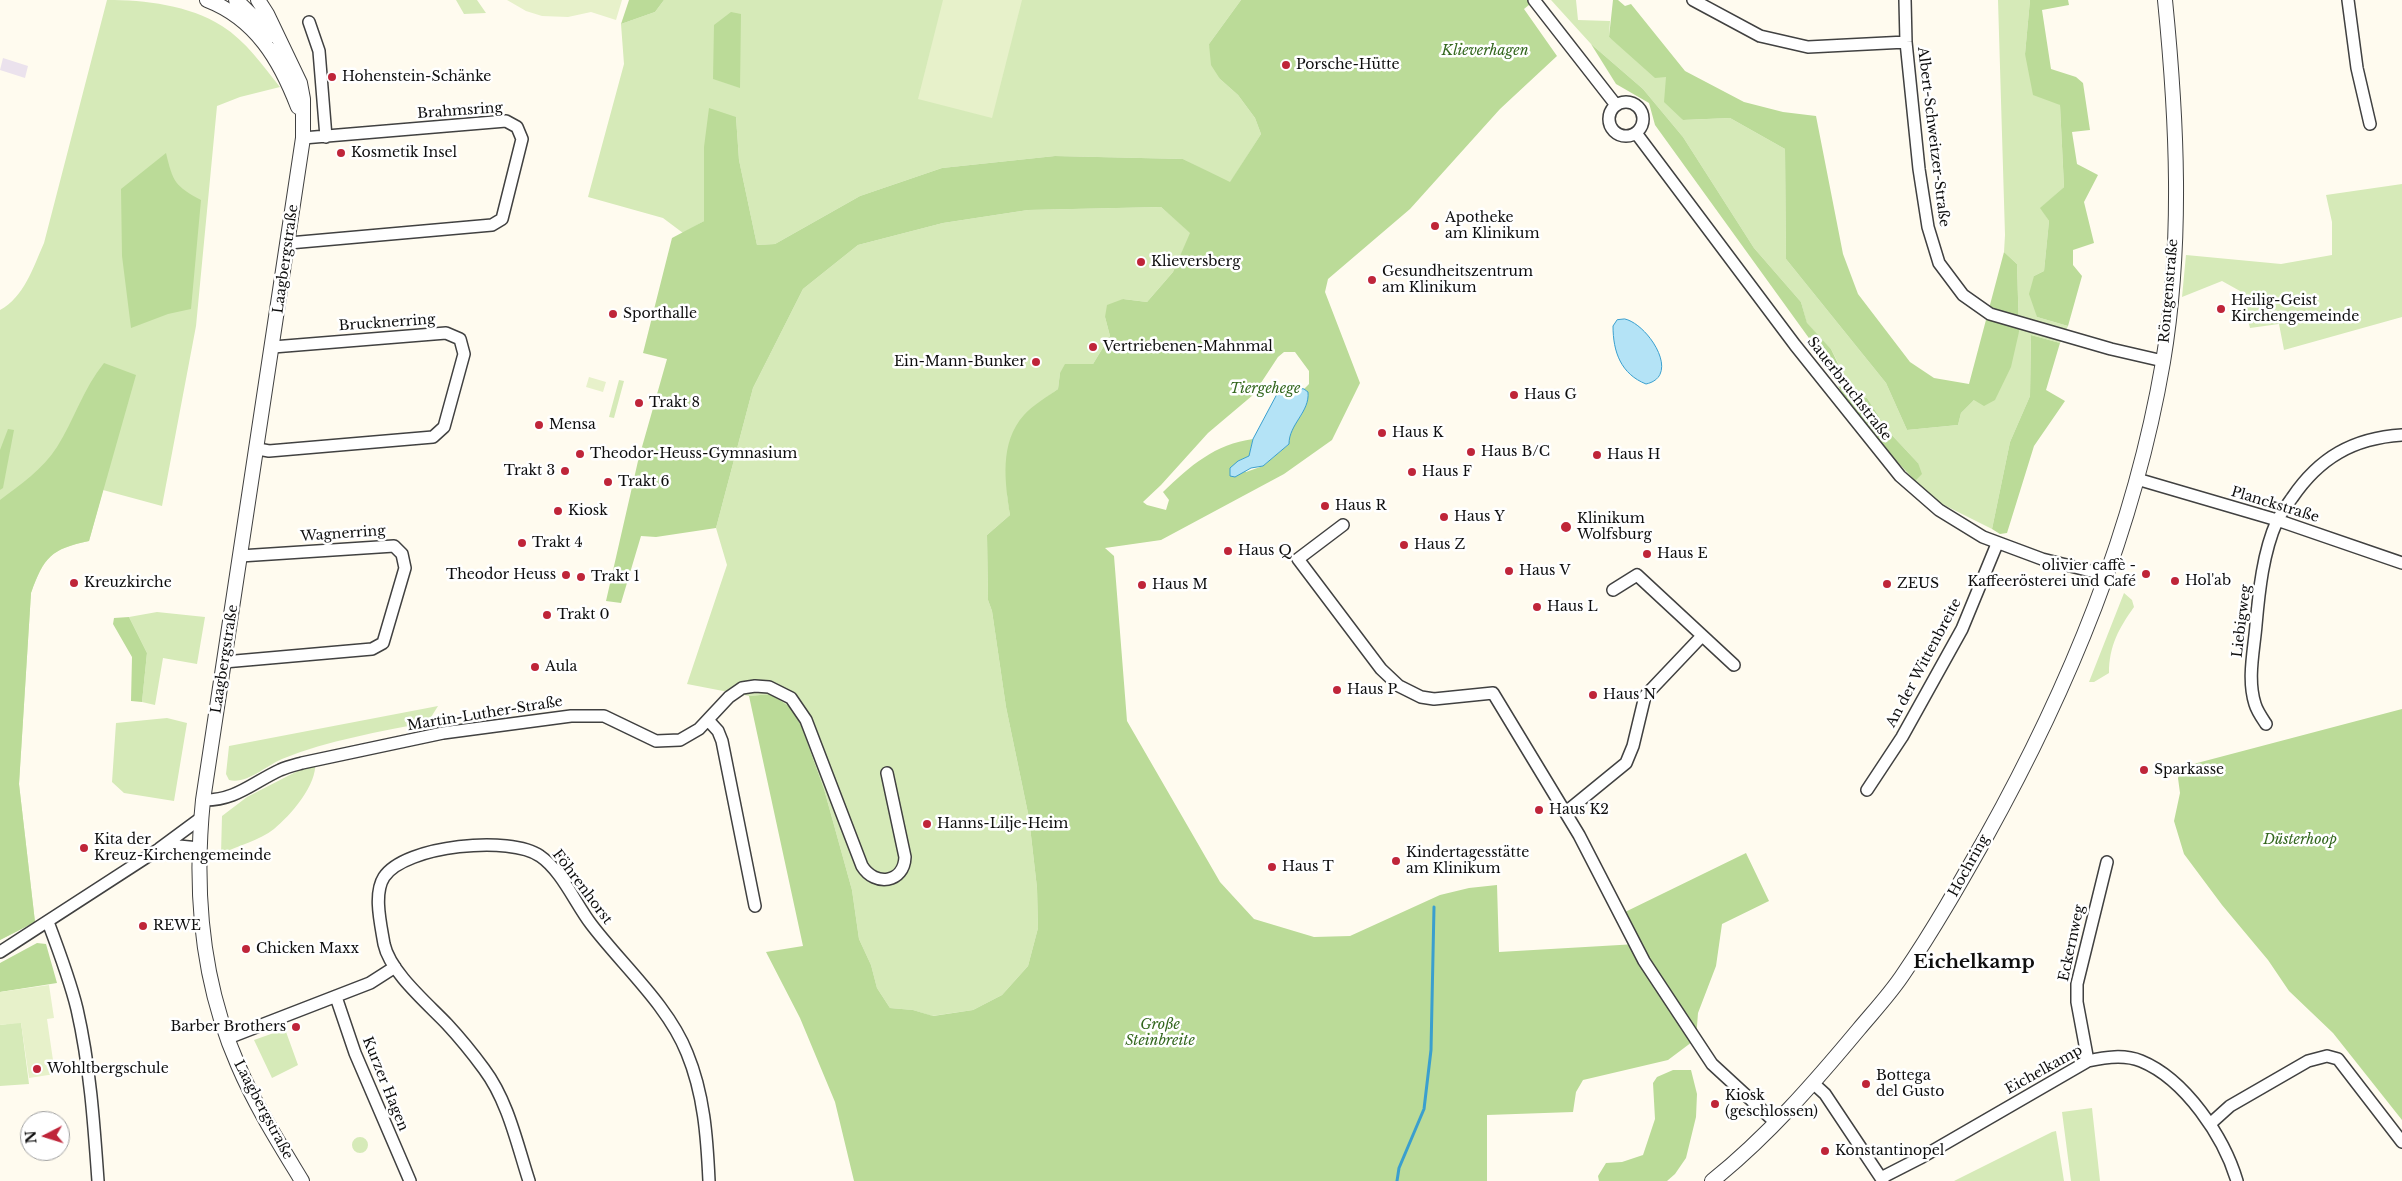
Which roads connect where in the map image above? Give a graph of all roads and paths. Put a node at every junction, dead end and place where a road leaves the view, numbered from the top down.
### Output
1 (207, 0) edge
2 (236, 0) edge
3 (258, 0) edge
4 (1534, 0) edge
5 (1693, 0) edge
6 (1905, 0) edge
7 (2164, 0) edge
8 (2348, 0) edge
9 (309, 22) dead end
10 (1906, 42) junction
11 (284, 49) junction
12 (1616, 105) junction
13 (302, 119) junction
14 (2370, 124) dead end
15 (1636, 133) junction
16 (326, 137) junction
17 (303, 138) junction
18 (289, 243) junction
19 (273, 347) junction
20 (2163, 361) junction
21 (2402, 435) edge
22 (258, 449) junction
23 (2137, 479) junction
24 (2277, 520) junction
25 (1343, 525) dead end
26 (1997, 544) junction
27 (240, 556) junction
28 (2402, 563) edge
29 (2107, 576) junction
30 (1613, 590) dead end
31 (1701, 637) junction
32 (224, 662) junction
33 (1734, 665) dead end
34 (708, 720) junction
35 (2266, 724) dead end
36 (887, 773) dead end
37 (1867, 790) dead end
38 (203, 800) junction
39 (1566, 812) junction
40 (201, 818) junction
41 (199, 848) junction
42 (159, 849) junction
43 (2107, 862) dead end
44 (755, 906) dead end
45 (48, 922) junction
46 (0, 952) edge
47 (395, 967) junction
48 (336, 997) junction
49 (228, 1038) junction
50 (2088, 1061) junction
51 (1814, 1083) junction
52 (1775, 1122) junction
53 (2210, 1124) junction
54 (2402, 1142) edge
55 (1882, 1179) edge
56 (98, 1181) edge
57 (302, 1181) edge
58 (410, 1181) edge
59 (529, 1181) edge
60 (709, 1181) edge
61 (1712, 1181) edge
62 (2237, 1181) edge

1 - 13 street, Laagbergstraße
2 - 11 street, Laagbergstraße
3 - 11 street, Laagbergstraße
4 - 12 street
5 - 10 street
6 - 10 street, Albert-Schweitzer-Straße
7 - 20 street, Röntgenstraße
8 - 14 street
9 - 16 street
10 - 20 street, Albert-Schweitzer-Straße
11 - 13 street, Laagbergstraße
12 - 15 street
12 - 15 street
13 - 17 street, Laagbergstraße
15 - 26 street, Sauerbruchstraße
16 - 17 street, Brahmsring
16 - 18 street, Brahmsring
17 - 18 street, Laagbergstraße
18 - 19 street, Laagbergstraße
19 - 22 street, Laagbergstraße
19 - 22 street, Brucknerring
20 - 23 street, Röntgenstraße
21 - 24 street, Liebigweg
22 - 27 street, Laagbergstraße
23 - 24 street, Planckstraße
23 - 29 street, Röntgenstraße
24 - 28 street, Planckstraße
24 - 35 street, Liebigweg
25 - 39 street
26 - 29 street, Sauerbruchstraße
26 - 37 street, An der Wittenbreite
27 - 32 street, Laagbergstraße
27 - 32 street, Wagnerring
29 - 51 street, Hochring
30 - 31 street
31 - 33 street
31 - 39 street
32 - 38 street, Laagbergstraße
34 - 36 street, Martin-Luther-Straße
34 - 38 street, Martin-Luther-Straße
34 - 44 street
38 - 40 street, Laagbergstraße
39 - 52 street
40 - 41 street, Laagbergstraße
40 - 42 street
41 - 42 street
41 - 49 street, Laagbergstraße
42 - 45 street
43 - 50 street, Eckernweg
45 - 46 street
45 - 56 street
47 - 48 street
47 - 59 street, Föhrenhorst
47 - 60 street, Föhrenhorst
48 - 49 street
48 - 58 street, Kurzer Hagen
49 - 57 street, Laagbergstraße
50 - 53 street, Eichelkamp
50 - 55 street, Eichelkamp
51 - 52 street, Hochring
51 - 55 street, Eichelkamp
52 - 61 street, Hochring
53 - 54 street
53 - 62 street, Eichelkamp

